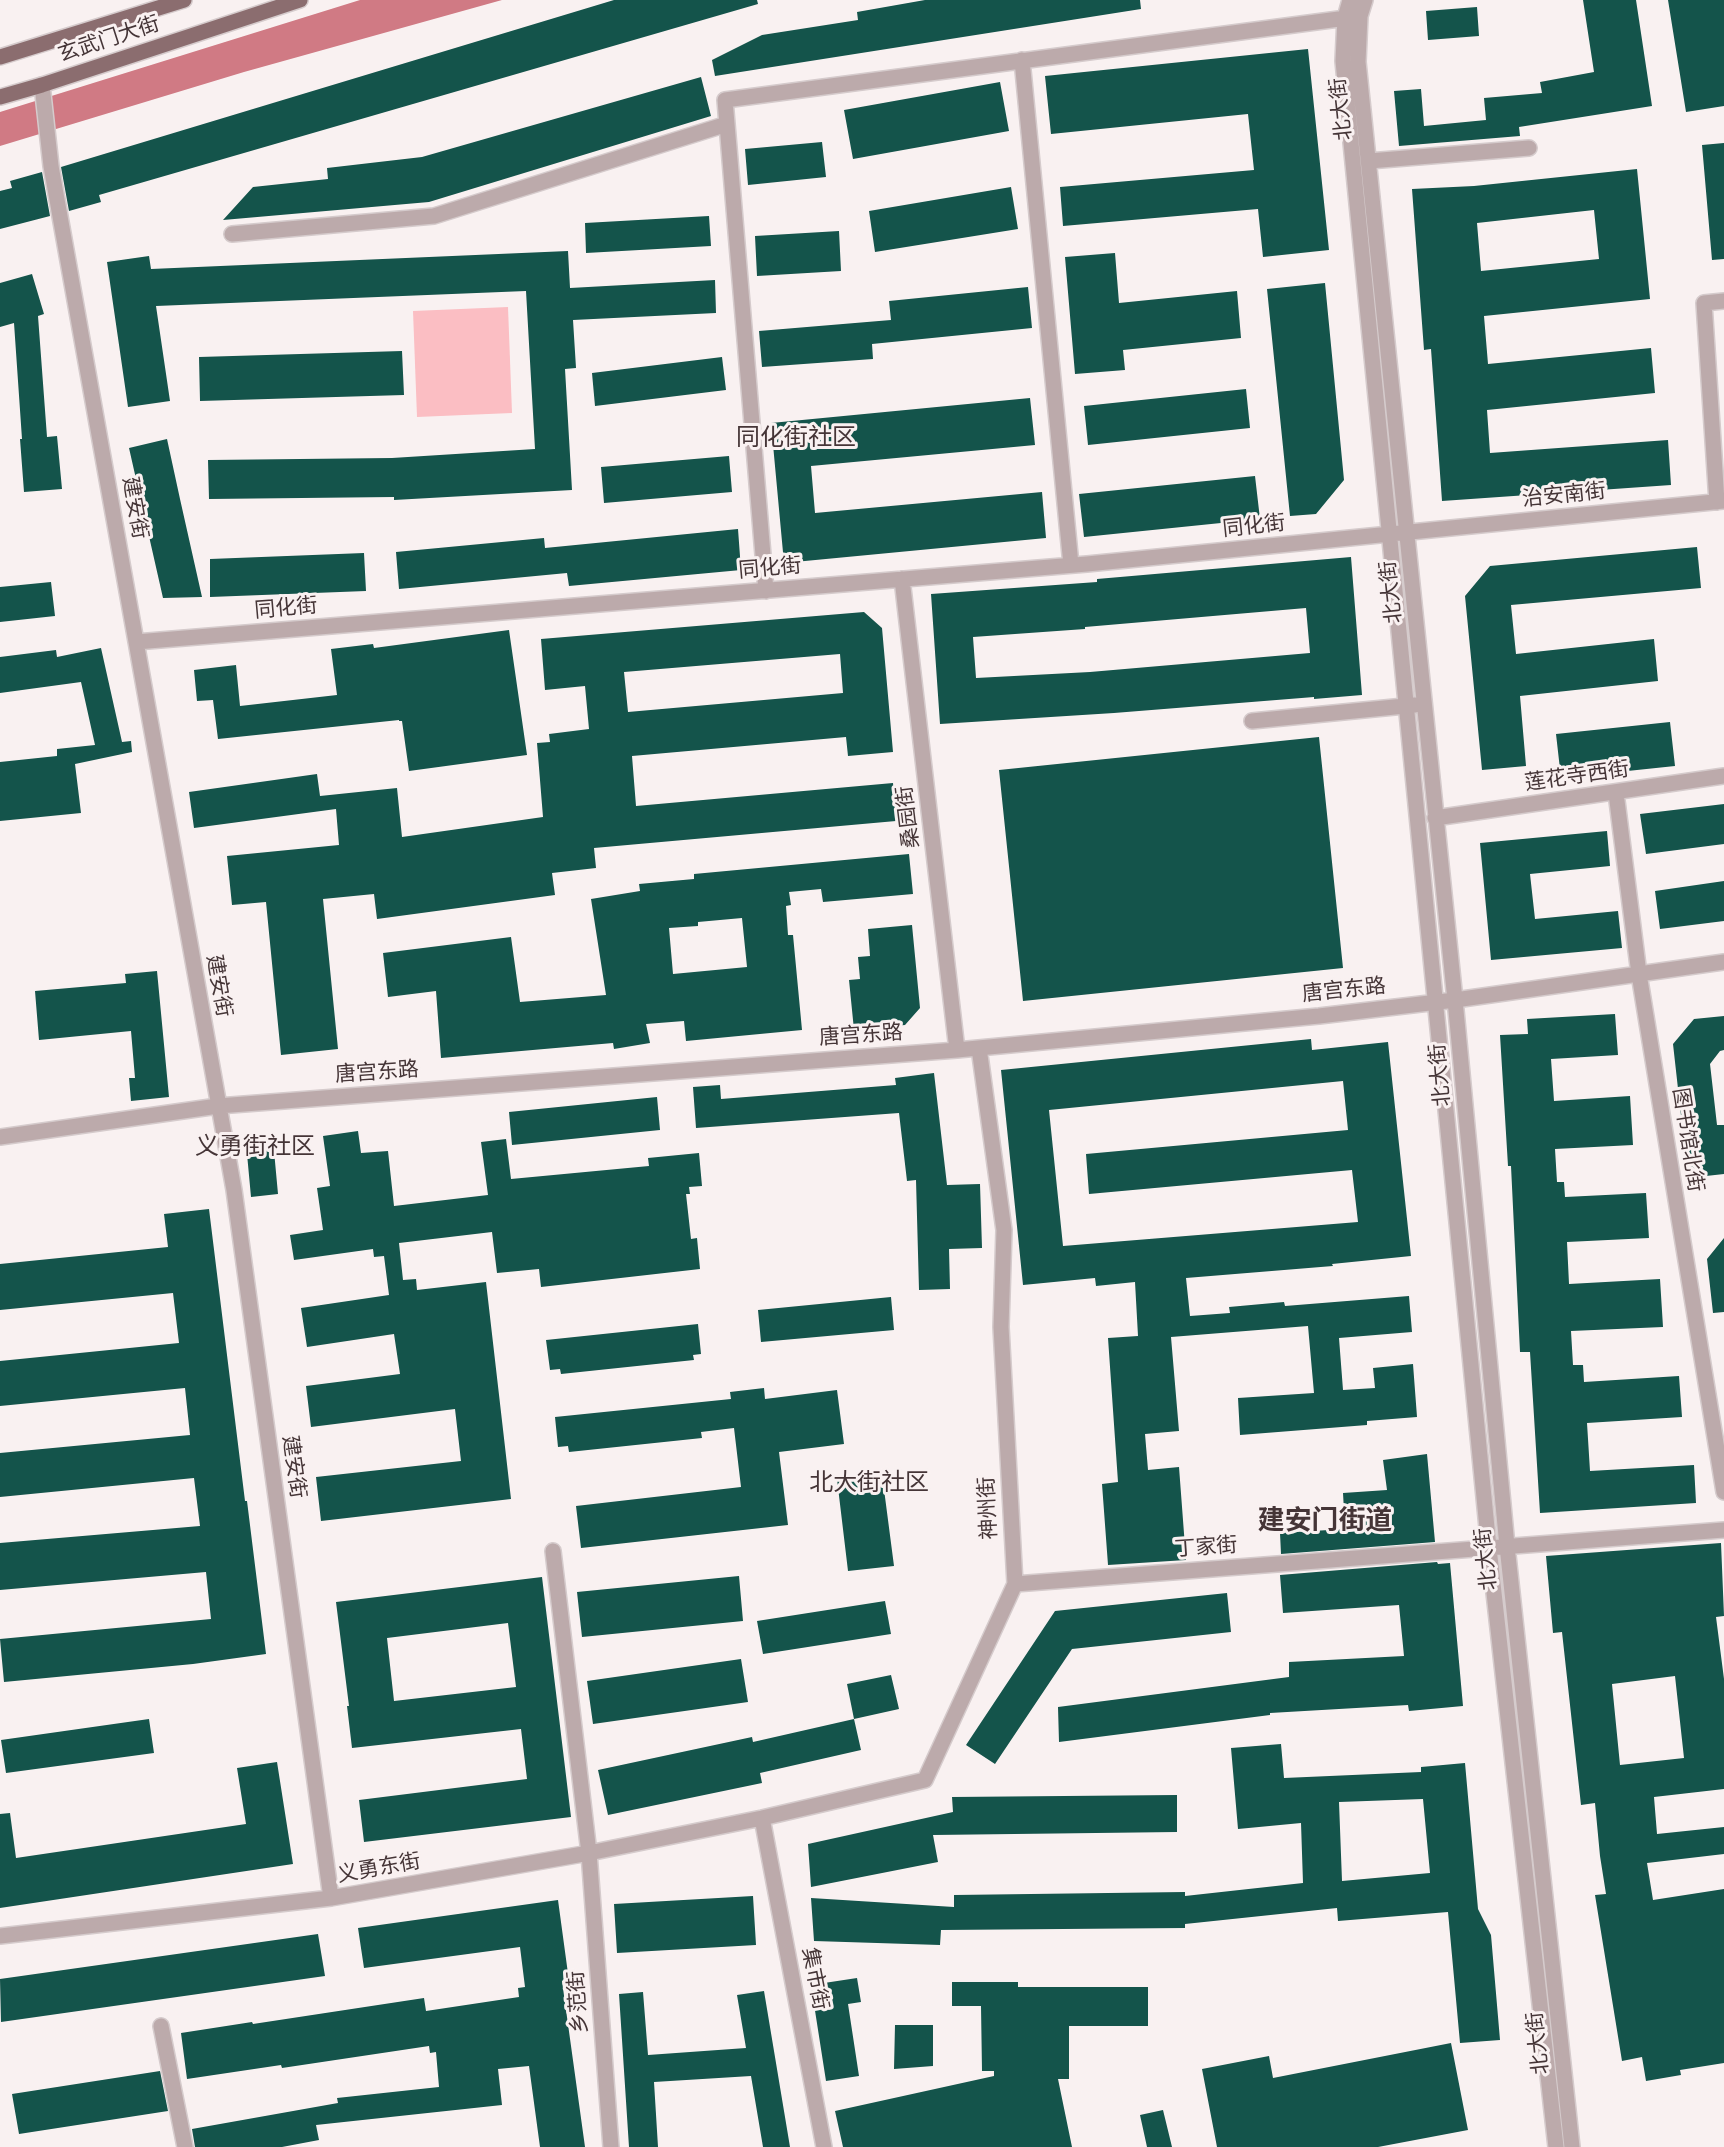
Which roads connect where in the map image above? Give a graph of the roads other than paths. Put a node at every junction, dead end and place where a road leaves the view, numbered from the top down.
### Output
1 (184, 0) edge
2 (300, 0) edge
3 (1350, 0) edge
4 (1365, 0) edge
5 (1352, 17) junction
6 (0, 57) edge
7 (1022, 60) junction
8 (42, 85) junction
9 (0, 96) edge
10 (727, 124) junction
11 (1529, 148) dead end
12 (1369, 162) junction
13 (232, 234) dead end
14 (1724, 301) edge
15 (1721, 501) edge
16 (1407, 533) junction
17 (1391, 535) junction
18 (1071, 566) junction
19 (902, 579) junction
20 (766, 591) junction
21 (136, 642) junction
22 (1424, 705) junction
23 (1407, 706) junction
24 (1252, 721) dead end
25 (1724, 776) edge
26 (1616, 793) junction
27 (1435, 818) junction
28 (1724, 962) edge
29 (1639, 975) junction
30 (1455, 1000) junction
31 (1436, 1002) junction
32 (979, 1048) junction
33 (957, 1050) junction
34 (218, 1106) junction
35 (0, 1137) edge
36 (1724, 1492) edge
37 (1724, 1530) edge
38 (1507, 1546) junction
39 (1489, 1548) junction
40 (553, 1551) dead end
41 (1015, 1584) junction
42 (762, 1818) junction
43 (589, 1853) junction
44 (331, 1898) junction
45 (0, 1936) edge
46 (161, 2026) dead end
47 (185, 2147) edge
48 (611, 2147) edge
49 (824, 2147) edge
50 (1556, 2147) edge
51 (1572, 2147) edge

1 - 6 main road, 玄武门大街
2 - 8 main road, 玄武门大街
3 - 5 street, 北大街
4 - 5 street, 北大街
5 - 7 street
5 - 12 street, 北大街
5 - 17 street, 北大街
7 - 10 street
7 - 18 street
8 - 9 main road, 玄武门大街
8 - 21 street, 建安街
10 - 13 street
10 - 20 street
11 - 12 street
12 - 16 street, 北大街
14 - 15 street
15 - 16 street, 治安南街
16 - 17 street, 同化街
16 - 22 street, 北大街
17 - 18 street, 同化街
17 - 23 street, 北大街
18 - 19 street, 同化街
19 - 20 street, 同化街
19 - 33 street, 桑园街
20 - 21 street, 同化街
21 - 34 street, 建安街
22 - 23 street
22 - 27 street, 北大街
23 - 24 street
23 - 31 street, 北大街
25 - 26 street, 莲花寺西街
26 - 27 street, 莲花寺西街
26 - 29 street, 图书馆北街
27 - 30 street, 北大街
28 - 29 street, 唐宫东路
29 - 30 street, 唐宫东路
29 - 36 street, 图书馆北街
30 - 31 street, 唐宫东路
30 - 38 street, 北大街
31 - 32 street, 唐宫东路
31 - 39 street, 北大街
32 - 33 street, 唐宫东路
32 - 41 street, 神州街
33 - 34 street, 唐宫东路
34 - 35 street, 唐宫东路
34 - 44 street, 建安街
37 - 38 street, 丁家街
38 - 39 street, 丁家街
38 - 51 street, 北大街
39 - 41 street, 丁家街
39 - 50 street, 北大街
40 - 43 street, 乡范街
41 - 42 street, 神州街
42 - 43 street, 义勇东街
42 - 49 street, 集市街
43 - 44 street, 义勇东街
43 - 48 street, 乡范街
44 - 45 street, 义勇东街
46 - 47 street

